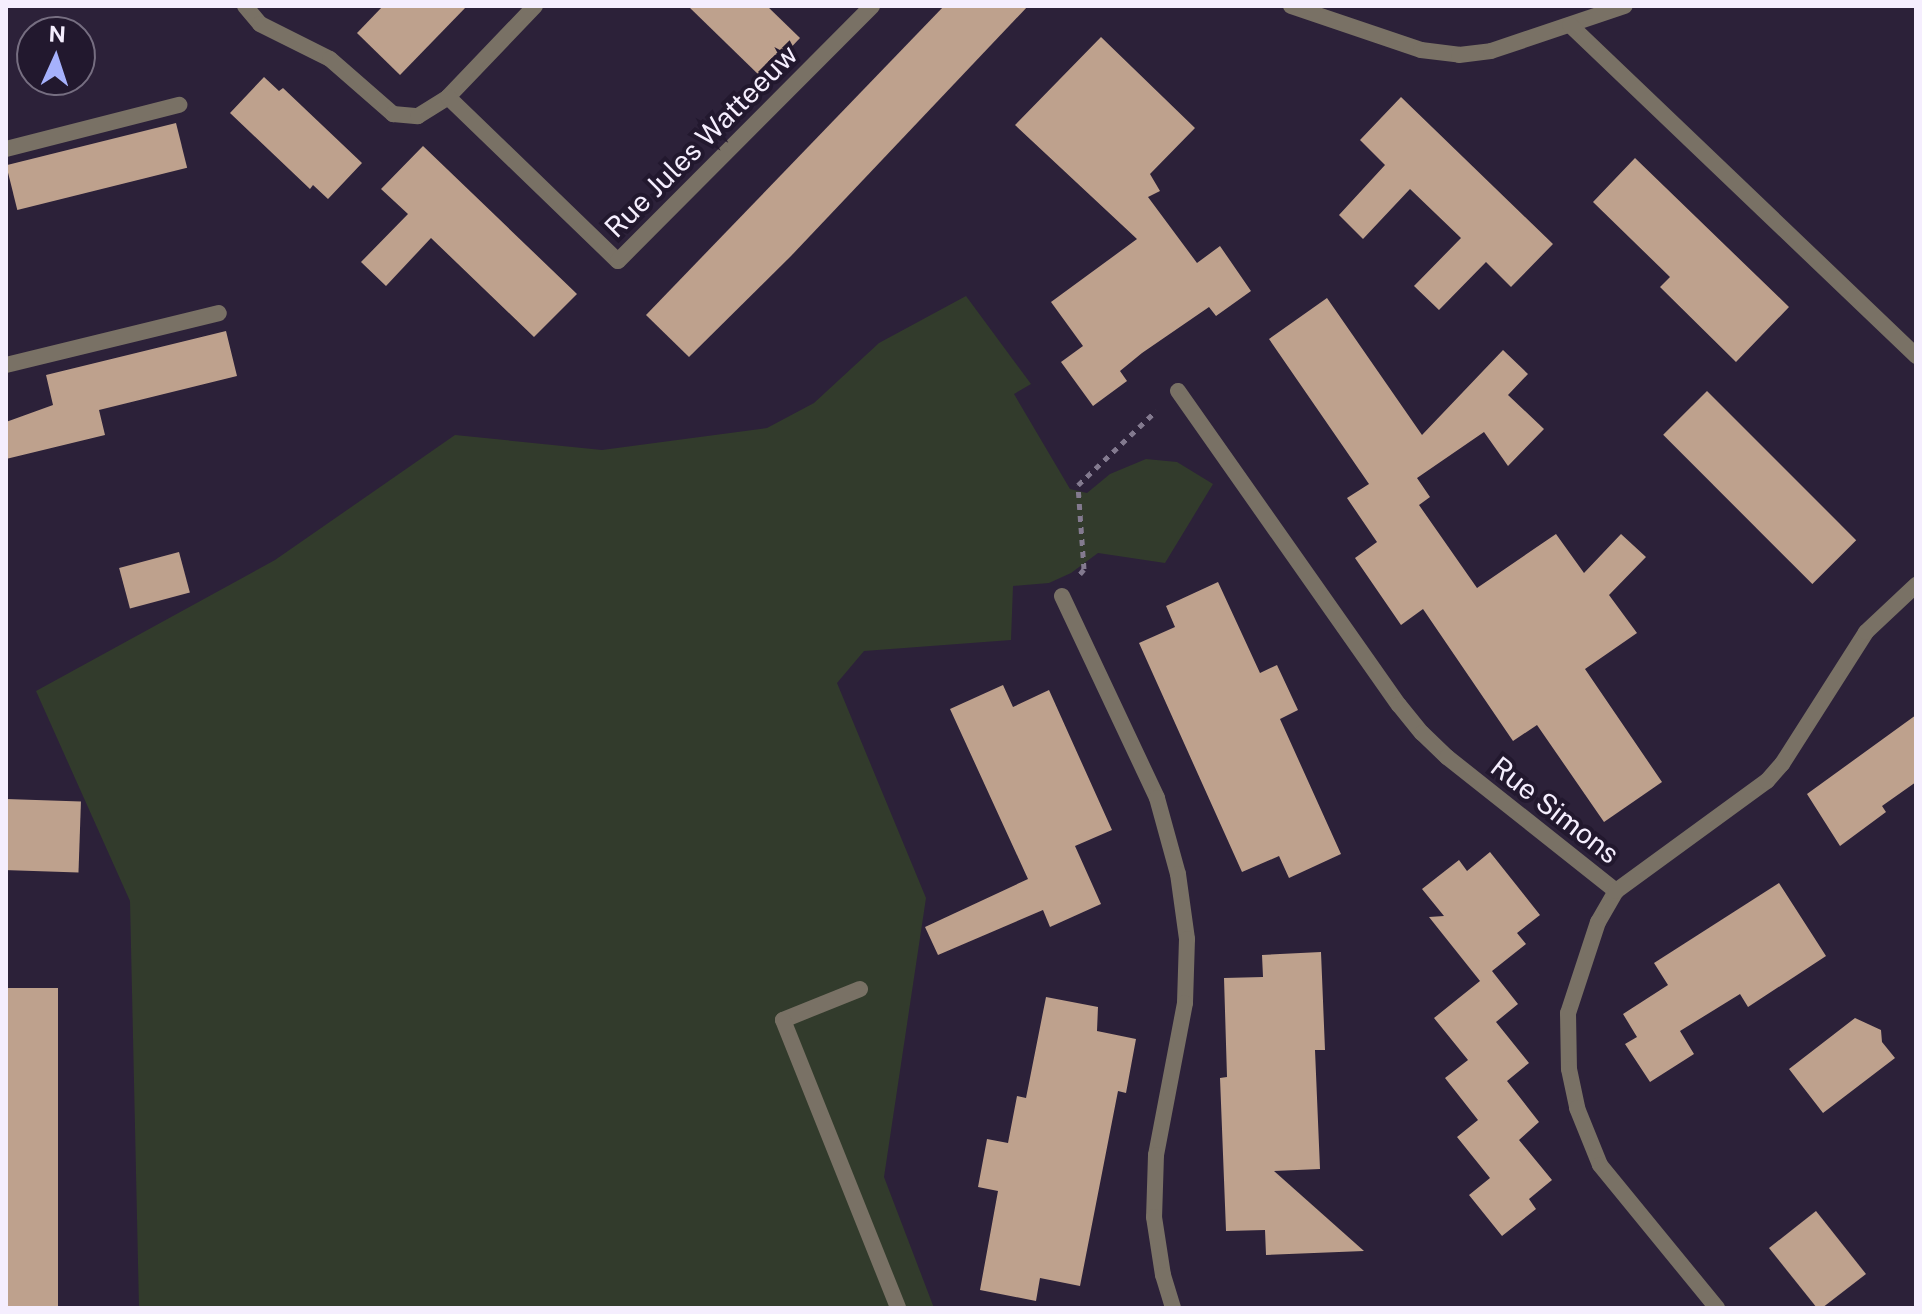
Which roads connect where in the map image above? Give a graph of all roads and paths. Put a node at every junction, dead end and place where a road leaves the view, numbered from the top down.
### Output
1 (245, 6) edge
2 (535, 6) edge
3 (872, 6) edge
4 (1291, 6) edge
5 (1625, 6) edge
6 (1570, 25) junction
7 (448, 97) junction
8 (179, 105) dead end
9 (6, 149) edge
10 (219, 313) dead end
11 (1916, 356) edge
12 (6, 365) edge
13 (1178, 391) joint
14 (1916, 585) edge
15 (1062, 596) joint
16 (1616, 891) junction
17 (860, 989) dead end
18 (898, 1308) edge
19 (1173, 1308) edge
20 (1717, 1308) edge

1 - 7 street
2 - 7 street
3 - 7 street, Rue Jules Watteeuw
4 - 6 street
5 - 6 street
6 - 11 street
8 - 9 street
10 - 12 street
13 - 15 path
13 - 16 street, Rue Simons
14 - 16 street
15 - 19 street
16 - 20 street, Rue Simons
17 - 18 street

